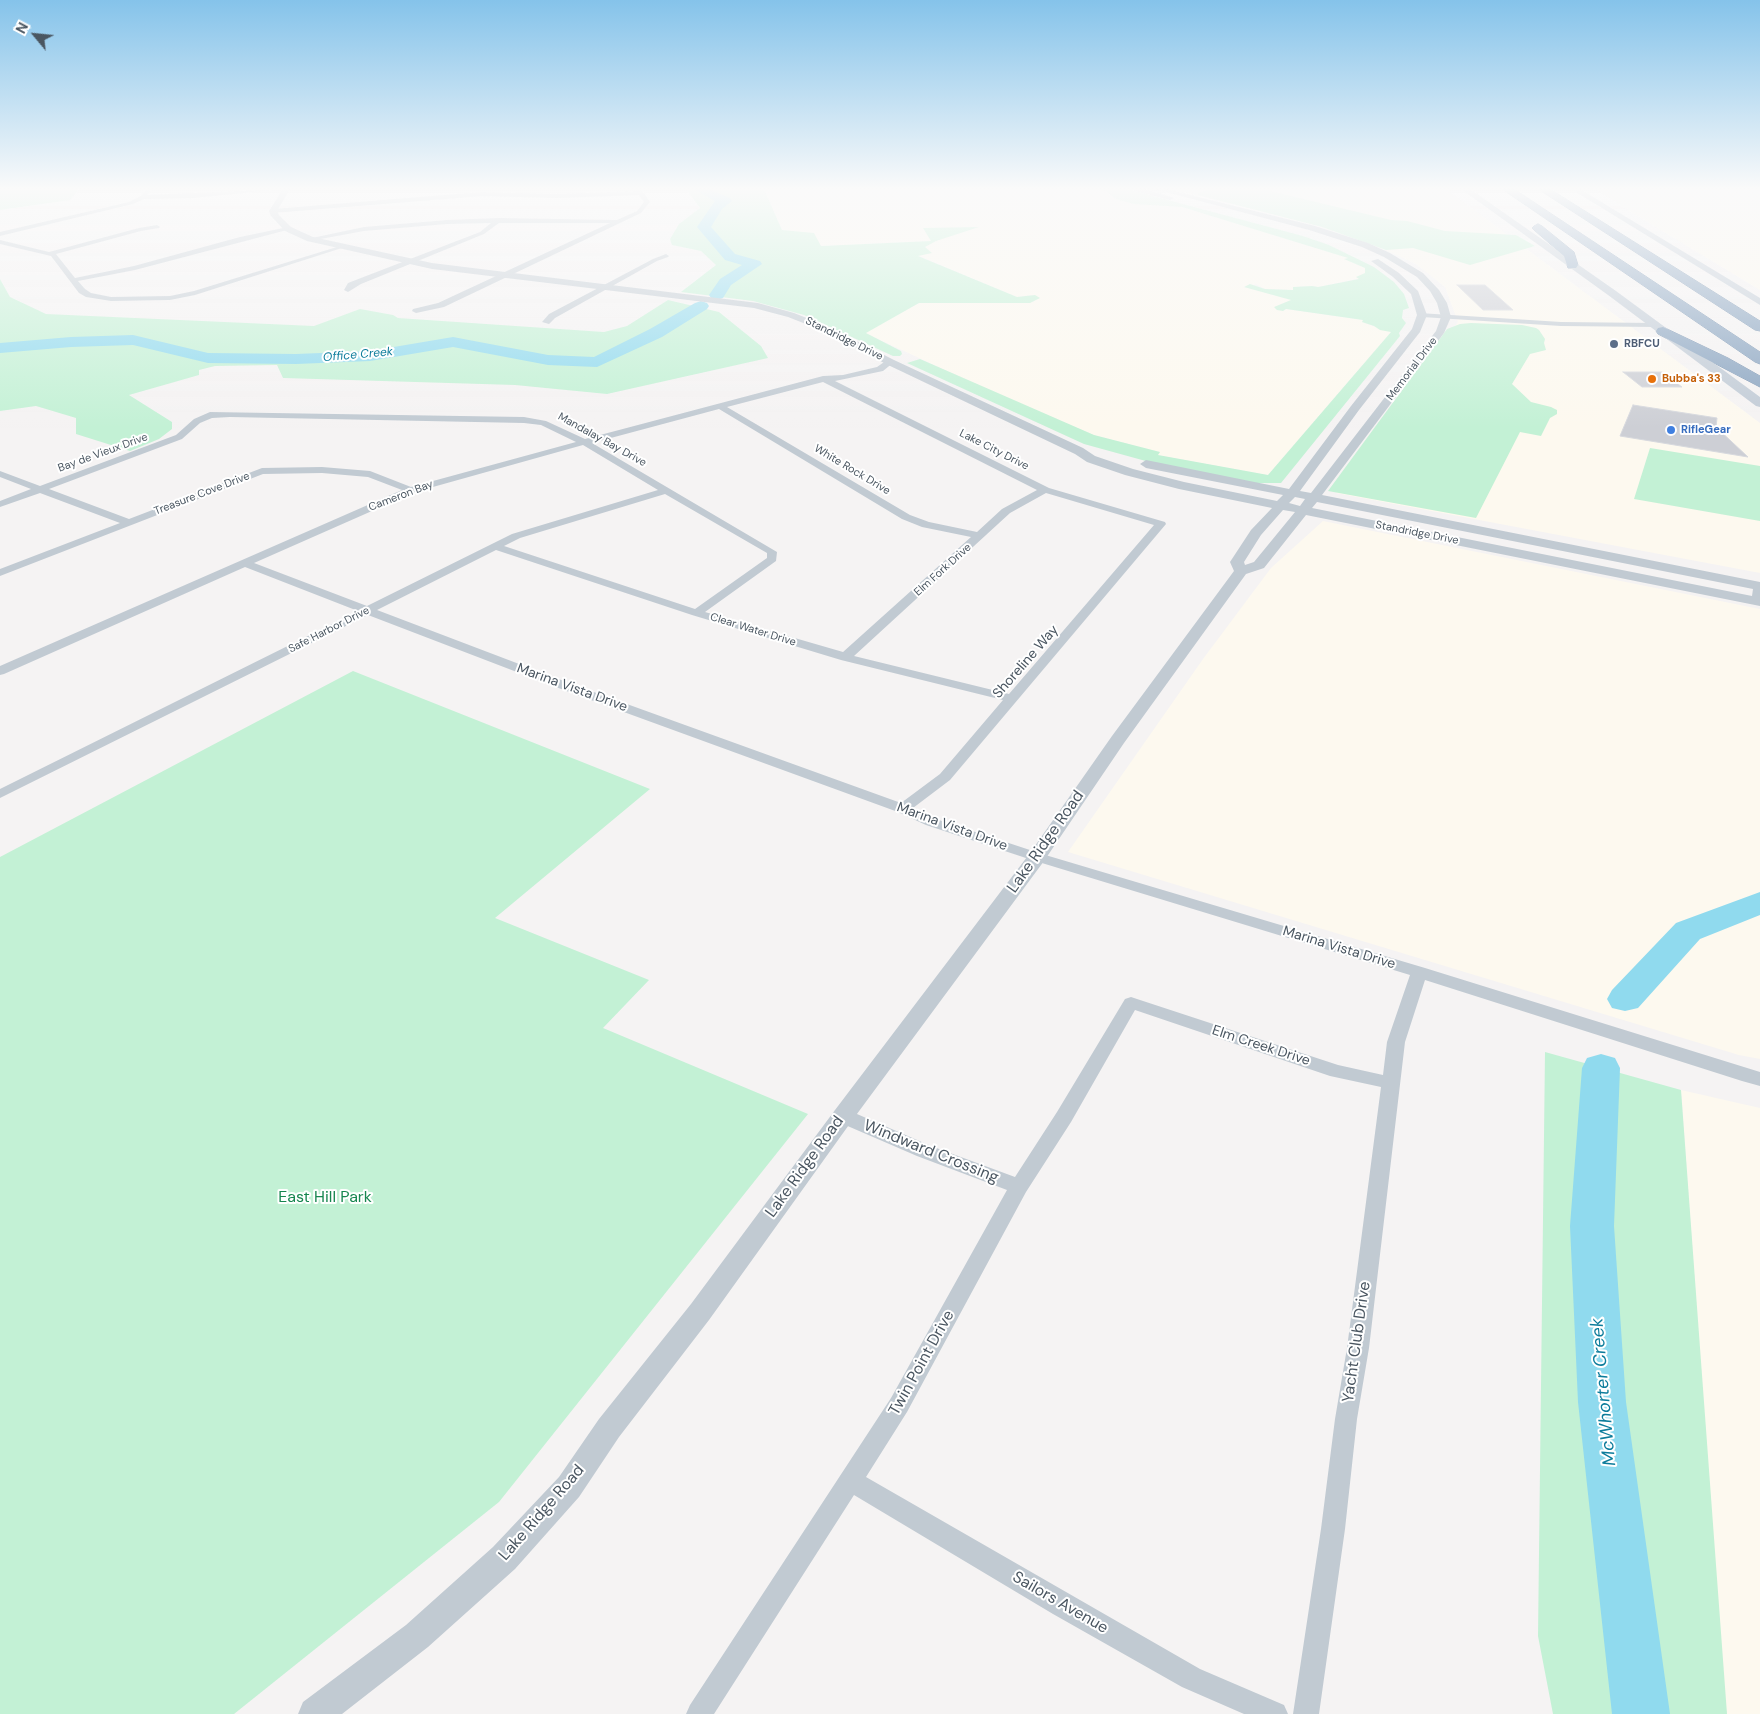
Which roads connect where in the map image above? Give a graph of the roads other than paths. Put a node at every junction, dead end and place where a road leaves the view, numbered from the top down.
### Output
1 (64, 269) edge
2 (130, 269) edge
3 (270, 269) edge
4 (391, 269) edge
5 (457, 269) edge
6 (520, 269) edge
7 (638, 269) edge
8 (1386, 269) edge
9 (1409, 269) edge
10 (1578, 269) edge
11 (1622, 269) edge
12 (1669, 269) edge
13 (1706, 269) edge
14 (505, 276) junction
15 (73, 280) junction
16 (603, 288) junction
17 (348, 290) dead end
18 (1760, 302) edge
19 (416, 311) dead end
20 (1422, 315) junction
21 (1446, 317) junction
22 (546, 322) dead end
23 (1760, 327) edge
24 (1659, 328) junction
25 (1760, 359) edge
26 (890, 362) junction
27 (823, 379) junction
28 (1760, 382) edge
29 (1760, 403) edge
30 (719, 406) junction
31 (210, 415) joint
32 (584, 442) junction
33 (1079, 451) junction
34 (0, 474) edge
35 (41, 489) junction
36 (411, 490) junction
37 (667, 490) junction
38 (1045, 490) junction
39 (1292, 493) junction
40 (1314, 497) junction
41 (0, 504) edge
42 (1280, 506) junction
43 (1302, 511) junction
44 (130, 523) junction
45 (1162, 524) joint
46 (980, 536) junction
47 (496, 548) junction
48 (244, 563) junction
49 (1241, 571) junction
50 (0, 573) edge
51 (1760, 586) edge
52 (1759, 601) edge
53 (366, 610) junction
54 (696, 613) junction
55 (845, 658) junction
56 (3, 666) edge
57 (1013, 700) junction
58 (0, 794) edge
59 (903, 810) junction
60 (1037, 857) junction
61 (1419, 972) junction
62 (1131, 1004) joint
63 (1760, 1079) edge
64 (1391, 1083) junction
65 (843, 1116) junction
66 (1019, 1187) junction
67 (851, 1481) junction
68 (315, 1714) edge
69 (699, 1714) edge
70 (1275, 1714) edge
71 (1306, 1714) edge

1 - 15 street
2 - 15 street
3 - 15 street
4 - 17 street
5 - 14 street, Standridge Drive
6 - 14 street
7 - 16 street
8 - 20 street
9 - 21 street
10 - 24 main road
11 - 25 highway
12 - 23 highway
13 - 18 main road
14 - 16 street, Standridge Drive
14 - 19 street
16 - 22 street
16 - 26 street, Standridge Drive
20 - 21 street
20 - 39 street, Memorial Drive
21 - 24 street
21 - 40 street, Memorial Drive
24 - 28 highway
24 - 29 main road
26 - 27 street, Cameron Bay
26 - 33 street, Standridge Drive
27 - 30 street, Cameron Bay
27 - 38 street, Lake City Drive
30 - 32 street, Cameron Bay
30 - 46 street, White Rock Drive
31 - 32 street, Mandalay Bay Drive
31 - 35 street, Bay de Vieux Drive
32 - 36 street, Cameron Bay
32 - 37 street, Mandalay Bay Drive
33 - 39 street, Standridge Drive
33 - 42 street, Standridge Drive
34 - 35 street
35 - 41 street, Bay de Vieux Drive
35 - 44 street
36 - 44 street, Treasure Cove Drive
36 - 48 street, Cameron Bay
37 - 47 street, Safe Harbor Drive
37 - 54 street, Mandalay Bay Drive
38 - 45 street, Lake City Drive
38 - 46 street, Elm Fork Drive
39 - 40 street, Standridge Drive
39 - 42 street, Memorial Drive
40 - 43 street, Memorial Drive
40 - 51 street, Standridge Drive
42 - 43 street, Standridge Drive
42 - 49 street, Lake Ridge Road
43 - 49 street, Lake Ridge Road
43 - 52 street, Standridge Drive
44 - 50 street, Treasure Cove Drive
45 - 57 street, Shoreline Way
46 - 55 street, Elm Fork Drive
47 - 53 street, Safe Harbor Drive
47 - 54 street, Clear Water Drive
48 - 53 street, Marina Vista Drive
48 - 56 street, Cameron Bay
49 - 60 street, Lake Ridge Road
51 - 52 street
53 - 58 street, Safe Harbor Drive
53 - 59 street, Marina Vista Drive
54 - 55 street, Clear Water Drive
55 - 57 street, Clear Water Drive
57 - 59 street, Shoreline Way
59 - 60 street, Marina Vista Drive
60 - 61 street, Marina Vista Drive
60 - 65 street, Lake Ridge Road
61 - 63 street, Marina Vista Drive
61 - 64 street, Yacht Club Drive
62 - 64 street, Elm Creek Drive
62 - 66 street, Twin Point Drive
64 - 71 street, Yacht Club Drive
65 - 66 street, Windward Crossing
65 - 68 street, Lake Ridge Road
66 - 67 street, Twin Point Drive
67 - 69 street, Twin Point Drive
67 - 70 street, Sailors Avenue

